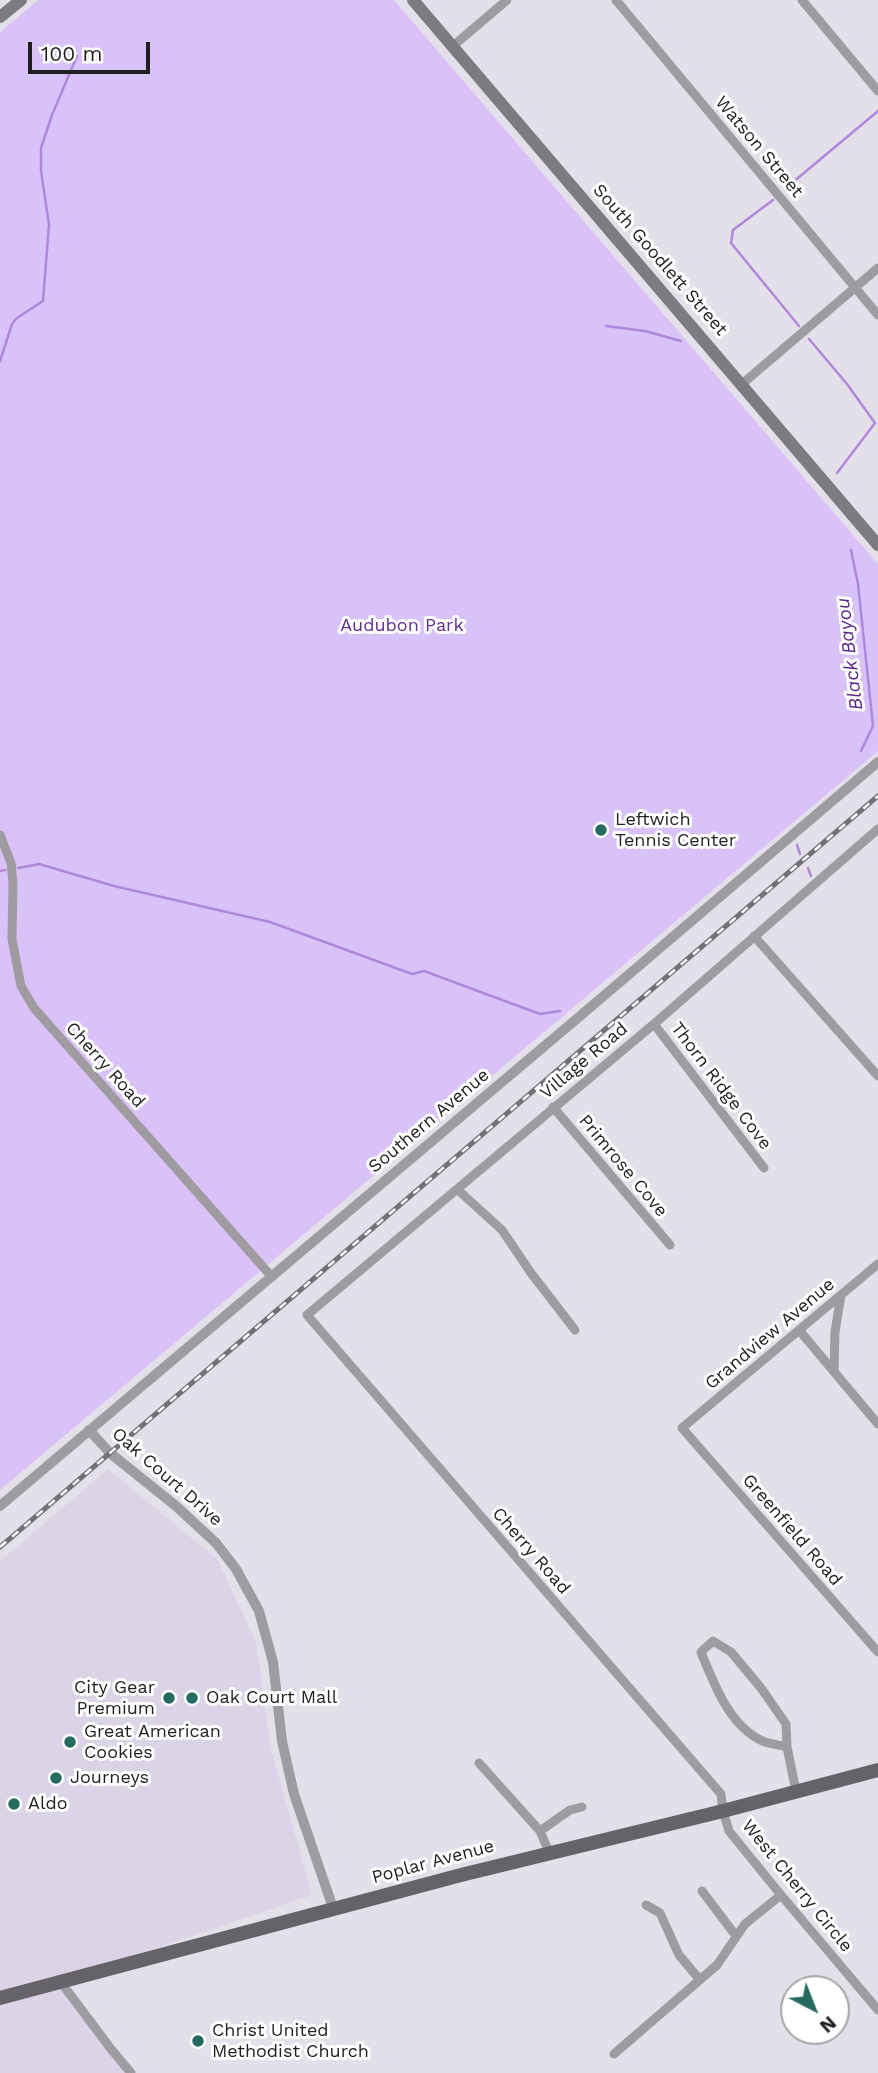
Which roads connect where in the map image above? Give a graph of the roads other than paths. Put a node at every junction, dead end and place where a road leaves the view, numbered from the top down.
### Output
1 (20, 0) edge
2 (413, 0) edge
3 (508, 0) edge
4 (616, 0) edge
5 (802, 0) edge
6 (0, 17) edge
7 (453, 46) junction
8 (878, 92) edge
9 (878, 268) edge
10 (855, 287) junction
11 (878, 315) edge
12 (742, 384) junction
13 (878, 545) edge
14 (878, 762) edge
15 (0, 835) edge
16 (876, 835) edge
17 (754, 936) junction
18 (654, 1024) junction
19 (878, 1076) edge
20 (553, 1107) junction
21 (764, 1168) dead end
22 (458, 1190) junction
23 (670, 1245) dead end
24 (878, 1264) edge
25 (272, 1277) junction
26 (841, 1295) junction
27 (307, 1315) joint
28 (799, 1330) junction
29 (575, 1331) dead end
30 (834, 1372) junction
31 (878, 1424) edge
32 (682, 1428) joint
33 (89, 1430) junction
34 (0, 1506) edge
35 (878, 1652) edge
36 (786, 1747) junction
37 (479, 1763) dead end
38 (878, 1770) edge
39 (796, 1791) junction
40 (582, 1807) dead end
41 (723, 1811) junction
42 (540, 1832) junction
43 (549, 1853) junction
44 (702, 1891) dead end
45 (781, 1895) junction
46 (646, 1905) dead end
47 (333, 1908) junction
48 (736, 1936) junction
49 (700, 1980) junction
50 (60, 1981) junction
51 (0, 1998) edge
52 (878, 2010) edge
53 (614, 2054) dead end
54 (131, 2073) edge

1 - 6 main road
2 - 7 main road, South Goodlett Street
3 - 7 street
4 - 10 street, Watson Street
5 - 8 street
7 - 12 main road, South Goodlett Street
9 - 10 street
10 - 11 street, Watson Street
10 - 12 street
12 - 13 main road, South Goodlett Street
14 - 25 street, Southern Avenue
15 - 25 street, Cherry Road
16 - 17 street, Village Road
17 - 18 street, Village Road
17 - 19 street
18 - 20 street, Village Road
18 - 21 street, Thorn Ridge Cove
20 - 22 street, Village Road
20 - 23 street, Primrose Cove
22 - 27 street, Village Road
22 - 29 street
24 - 26 street, Grandview Avenue
25 - 33 street, Southern Avenue
26 - 28 street, Grandview Avenue
26 - 30 street
27 - 41 street, Cherry Road
28 - 30 street
28 - 32 street, Grandview Avenue
30 - 31 street
32 - 35 street, Greenfield Road
33 - 34 street, Southern Avenue
33 - 47 street, Oak Court Drive
36 - 36 street
36 - 39 street
37 - 42 street
38 - 39 main road, Poplar Avenue
39 - 41 main road, Poplar Avenue
40 - 42 street
41 - 43 main road, Poplar Avenue
41 - 45 street, West Cherry Circle
42 - 43 street
43 - 47 main road, Poplar Avenue
44 - 48 street
45 - 48 street
45 - 52 street, West Cherry Circle
46 - 49 street
47 - 50 main road, Poplar Avenue
48 - 49 street
49 - 53 street
50 - 51 main road, Poplar Avenue
50 - 54 street

